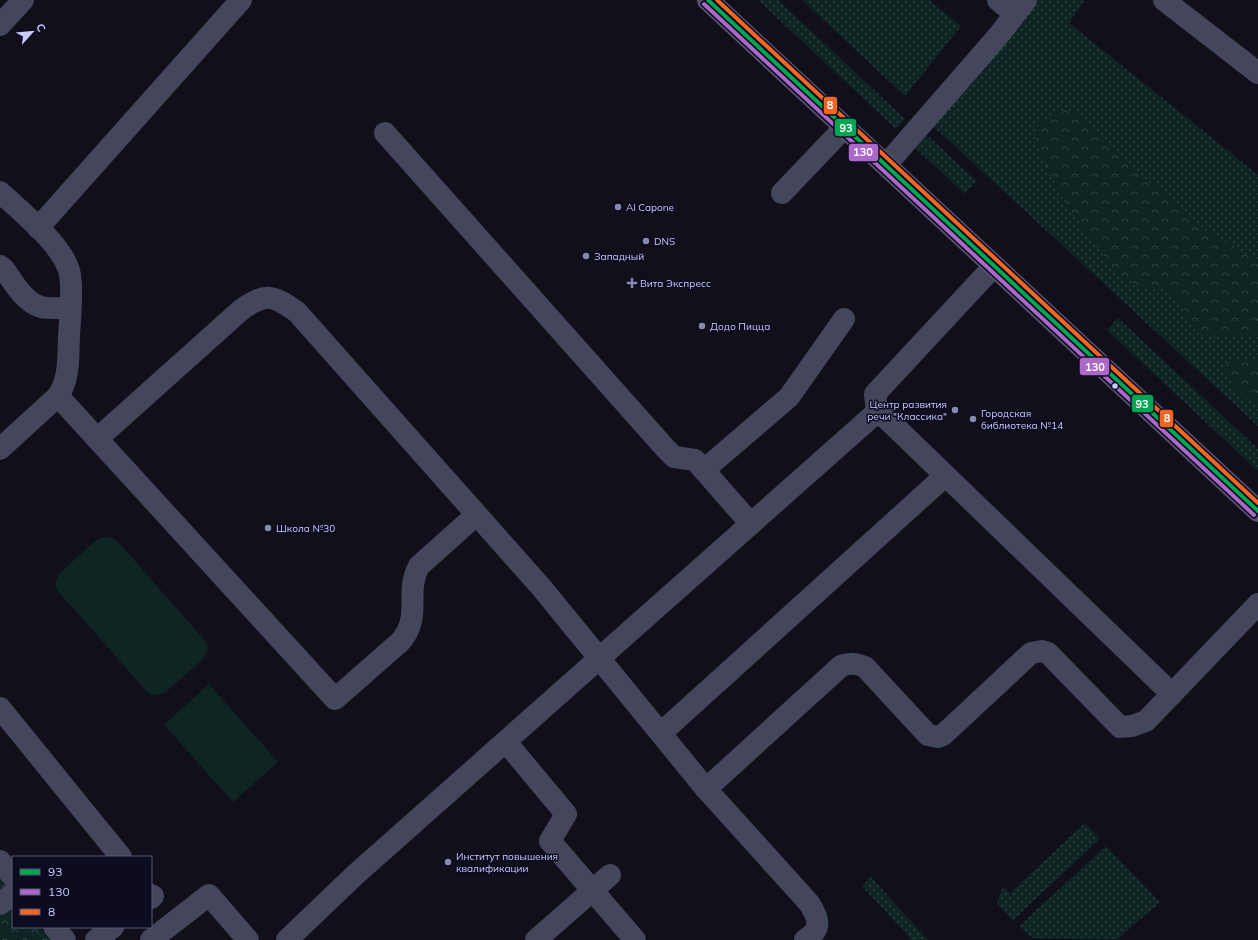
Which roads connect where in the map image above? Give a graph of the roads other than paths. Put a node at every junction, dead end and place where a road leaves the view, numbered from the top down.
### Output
1 (23, 0) edge
2 (241, 0) edge
3 (708, 0) edge
4 (998, 0) edge
5 (1164, 0) edge
6 (1021, 7) edge
7 (0, 26) edge
8 (1258, 73) edge
9 (845, 127) junction
10 (385, 133) dead end
11 (886, 164) junction
12 (0, 192) edge
13 (782, 193) dead end
14 (38, 228) junction
15 (0, 266) edge
16 (994, 266) junction
17 (70, 308) junction
18 (844, 319) dead end
19 (58, 396) junction
20 (877, 412) junction
21 (97, 439) junction
22 (0, 449) edge
23 (704, 470) junction
24 (946, 476) junction
25 (1258, 511) edge
26 (476, 515) junction
27 (751, 524) junction
28 (1257, 608) edge
29 (599, 659) junction
30 (1172, 694) junction
31 (0, 708) edge
32 (660, 733) junction
33 (506, 742) junction
34 (706, 789) junction
35 (120, 856) edge
36 (0, 861) edge
37 (610, 875) dead end
38 (12, 876) edge
39 (592, 890) junction
40 (12, 895) edge
41 (0, 904) edge
42 (55, 928) edge
43 (112, 928) edge
44 (65, 940) edge
45 (96, 940) edge
46 (151, 940) edge
47 (248, 940) edge
48 (287, 940) edge
49 (536, 940) edge
50 (635, 940) edge
51 (805, 940) edge

1 - 7 street
2 - 14 street
3 - 9 main road
4 - 6 street
5 - 8 street
6 - 11 street
9 - 11 main road
9 - 13 street
10 - 23 street
11 - 16 main road
12 - 14 street
14 - 17 street
15 - 17 street
16 - 20 street
16 - 25 main road
17 - 19 street
18 - 23 street
19 - 21 street
19 - 22 street
20 - 24 street
20 - 27 street
21 - 26 street
21 - 26 street
23 - 27 street
24 - 30 street
24 - 32 street
26 - 29 street
27 - 29 street
28 - 30 street
29 - 32 street
29 - 33 street
30 - 34 street
31 - 35 street
32 - 34 street
33 - 39 street
33 - 48 street
34 - 51 street
36 - 38 street
37 - 39 street
39 - 49 street
39 - 50 street
40 - 41 street
42 - 44 street
43 - 45 street
46 - 47 street

